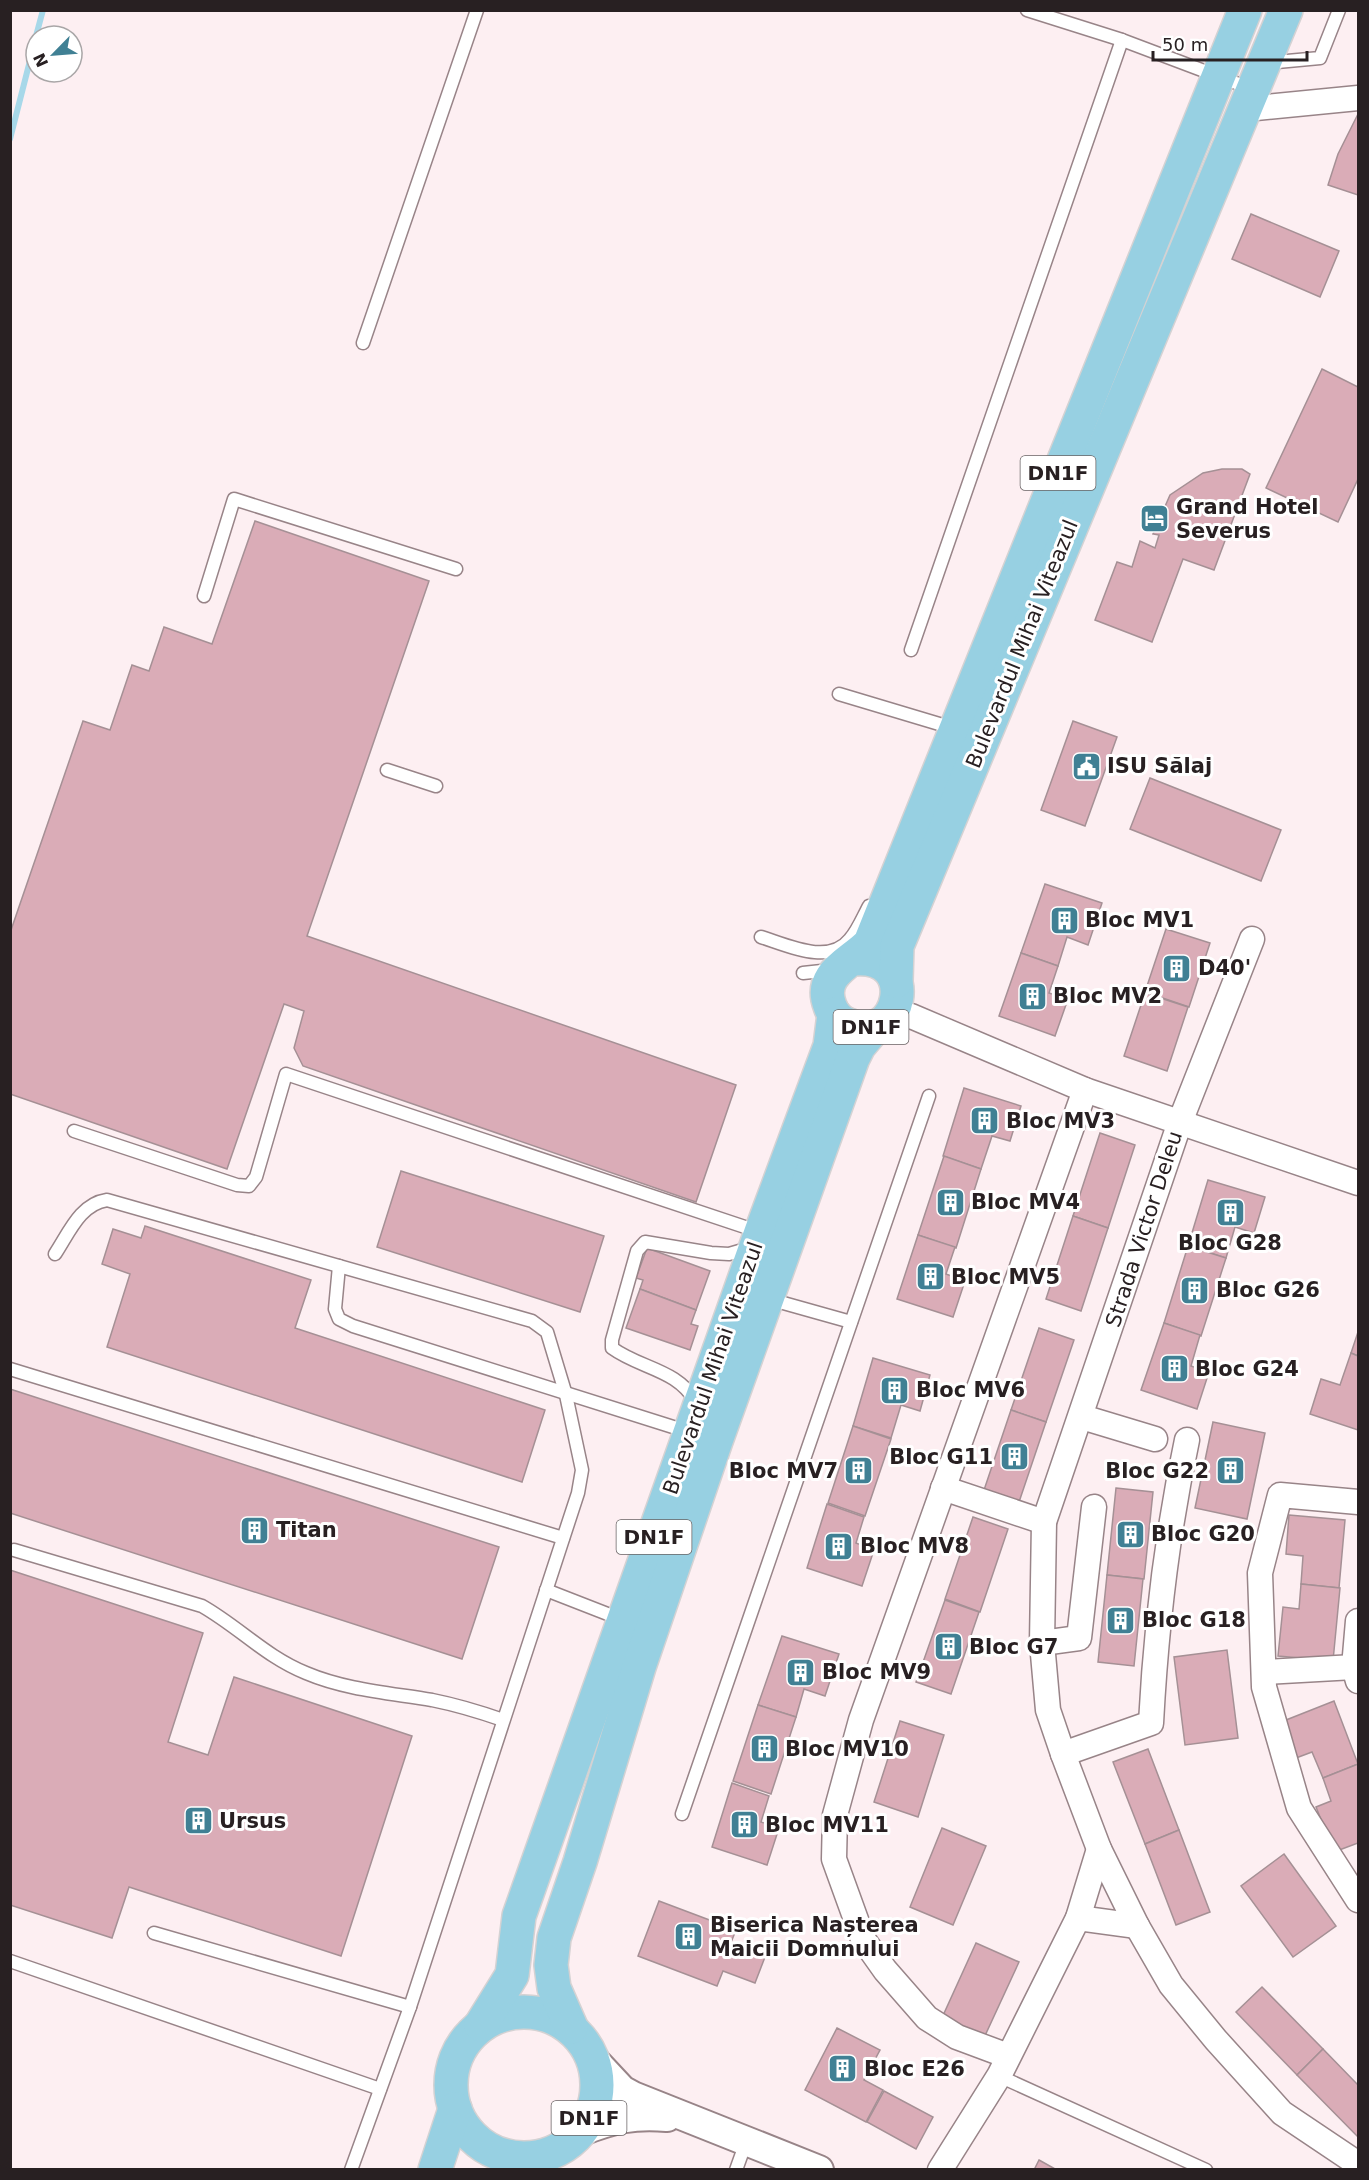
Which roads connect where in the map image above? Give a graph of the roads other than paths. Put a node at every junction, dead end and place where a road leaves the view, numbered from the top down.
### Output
1 (477, 10) edge
2 (1027, 10) edge
3 (1245, 10) edge
4 (1286, 10) edge
5 (1339, 10) edge
6 (1122, 40) junction
7 (1218, 75) junction
8 (1255, 87) junction
9 (1359, 98) edge
10 (1123, 314) junction
11 (1153, 327) junction
12 (363, 344) dead end
13 (456, 569) dead end
14 (204, 596) dead end
15 (911, 650) dead end
16 (992, 675) junction
17 (839, 694) dead end
18 (956, 729) junction
19 (387, 770) dead end
20 (436, 786) dead end
21 (889, 897) junction
22 (761, 937) dead end
23 (1252, 939) dead end
24 (847, 963) junction
25 (831, 1006) junction
26 (893, 1008) junction
27 (1085, 1090) junction
28 (929, 1096) dead end
29 (1180, 1122) junction
30 (74, 1131) dead end
31 (1359, 1183) edge
32 (759, 1239) junction
33 (55, 1254) dead end
34 (339, 1266) junction
35 (768, 1299) junction
36 (851, 1322) junction
37 (10, 1369) edge
38 (566, 1395) junction
39 (1082, 1418) junction
40 (702, 1431) junction
41 (1155, 1439) dead end
42 (1187, 1440) dead end
43 (943, 1488) junction
44 (1359, 1502) edge
45 (1094, 1507) dead end
46 (1044, 1522) junction
47 (563, 1538) junction
48 (14, 1550) dead end
49 (546, 1590) junction
50 (1359, 1621) edge
51 (638, 1625) junction
52 (1042, 1643) junction
53 (1264, 1672) junction
54 (1356, 1674) edge
55 (503, 1720) junction
56 (1063, 1754) junction
57 (682, 1814) dead end
58 (1099, 1849) junction
59 (1359, 1900) edge
60 (1078, 1918) junction
61 (1137, 1926) junction
62 (154, 1934) dead end
63 (10, 1961) edge
64 (410, 2007) junction
65 (481, 2025) junction
66 (571, 2027) junction
67 (594, 2060) junction
68 (1003, 2066) junction
69 (380, 2089) junction
70 (455, 2109) junction
71 (685, 2118) junction
72 (582, 2132) junction
73 (746, 2142) junction
74 (494, 2163) edge
75 (1359, 2164) edge
76 (351, 2169) edge
77 (435, 2169) edge
78 (736, 2169) edge
79 (819, 2169) edge
80 (940, 2169) edge
81 (1206, 2169) edge

1 - 12 lane
2 - 6 lane
3 - 7 main road, Bulevardul Mihai Viteazul / DN1F
4 - 8 main road, Bulevardul Mihai Viteazul / DN1F
5 - 8 lane
6 - 7 lane
6 - 15 lane
7 - 8 lane
7 - 10 main road, Bulevardul Mihai Viteazul / DN1F
8 - 9 street
8 - 11 main road, Bulevardul Mihai Viteazul / DN1F
10 - 11 main road
10 - 16 main road, Bulevardul Mihai Viteazul / DN1F
11 - 16 main road, Bulevardul Mihai Viteazul / DN1F
13 - 14 lane
16 - 18 main road, Bulevardul Mihai Viteazul / DN1F
16 - 26 main road, Bulevardul Mihai Viteazul / DN1F
17 - 18 lane
18 - 21 main road, Bulevardul Mihai Viteazul / DN1F
19 - 20 lane
21 - 22 lane
21 - 24 main road, Bulevardul Mihai Viteazul / DN1F
23 - 29 street, Strada Victor Deleu
24 - 25 main road, Bulevardul Mihai Viteazul / DN1F
24 - 26 main road, DN1F
25 - 26 main road, DN1F
25 - 32 main road, Bulevardul Mihai Viteazul / DN1F
26 - 27 street
26 - 35 main road, Bulevardul Mihai Viteazul / DN1F
27 - 29 street
27 - 43 street
28 - 36 lane
29 - 31 street
29 - 39 street, Strada Victor Deleu
30 - 32 lane
32 - 40 main road, Bulevardul Mihai Viteazul / DN1F
32 - 40 lane
33 - 34 lane
34 - 38 lane
34 - 38 lane
35 - 36 lane
35 - 40 main road, Bulevardul Mihai Viteazul / DN1F
36 - 57 lane
37 - 47 lane
38 - 40 lane
38 - 47 lane
39 - 41 street
39 - 46 street, Strada Victor Deleu
40 - 51 main road, Bulevardul Mihai Viteazul / DN1F
42 - 56 street
43 - 46 street
43 - 68 street
44 - 53 street
45 - 52 street
46 - 52 street, Strada Victor Deleu
47 - 49 lane
48 - 55 lane
49 - 51 lane
49 - 55 lane
50 - 54 street
51 - 65 main road, Bulevardul Mihai Viteazul / DN1F
51 - 66 main road, Bulevardul Mihai Viteazul / DN1F
52 - 56 street, Strada Victor Deleu
53 - 54 street
53 - 59 street
55 - 64 lane
56 - 58 street, Strada Victor Deleu
58 - 60 street
58 - 61 street, Strada Victor Deleu
60 - 61 street
60 - 68 street
61 - 75 street, Strada Victor Deleu
62 - 64 lane
63 - 69 lane
64 - 69 lane
65 - 66 main road, DN1F
65 - 70 main road, DN1F
66 - 67 main road, DN1F
67 - 71 street
67 - 72 main road, DN1F
68 - 80 street
68 - 81 lane
69 - 76 lane
70 - 74 main road, DN1F
70 - 77 main road, DN1F
71 - 72 street
71 - 73 street
72 - 74 main road, DN1F
73 - 78 lane
73 - 79 street

